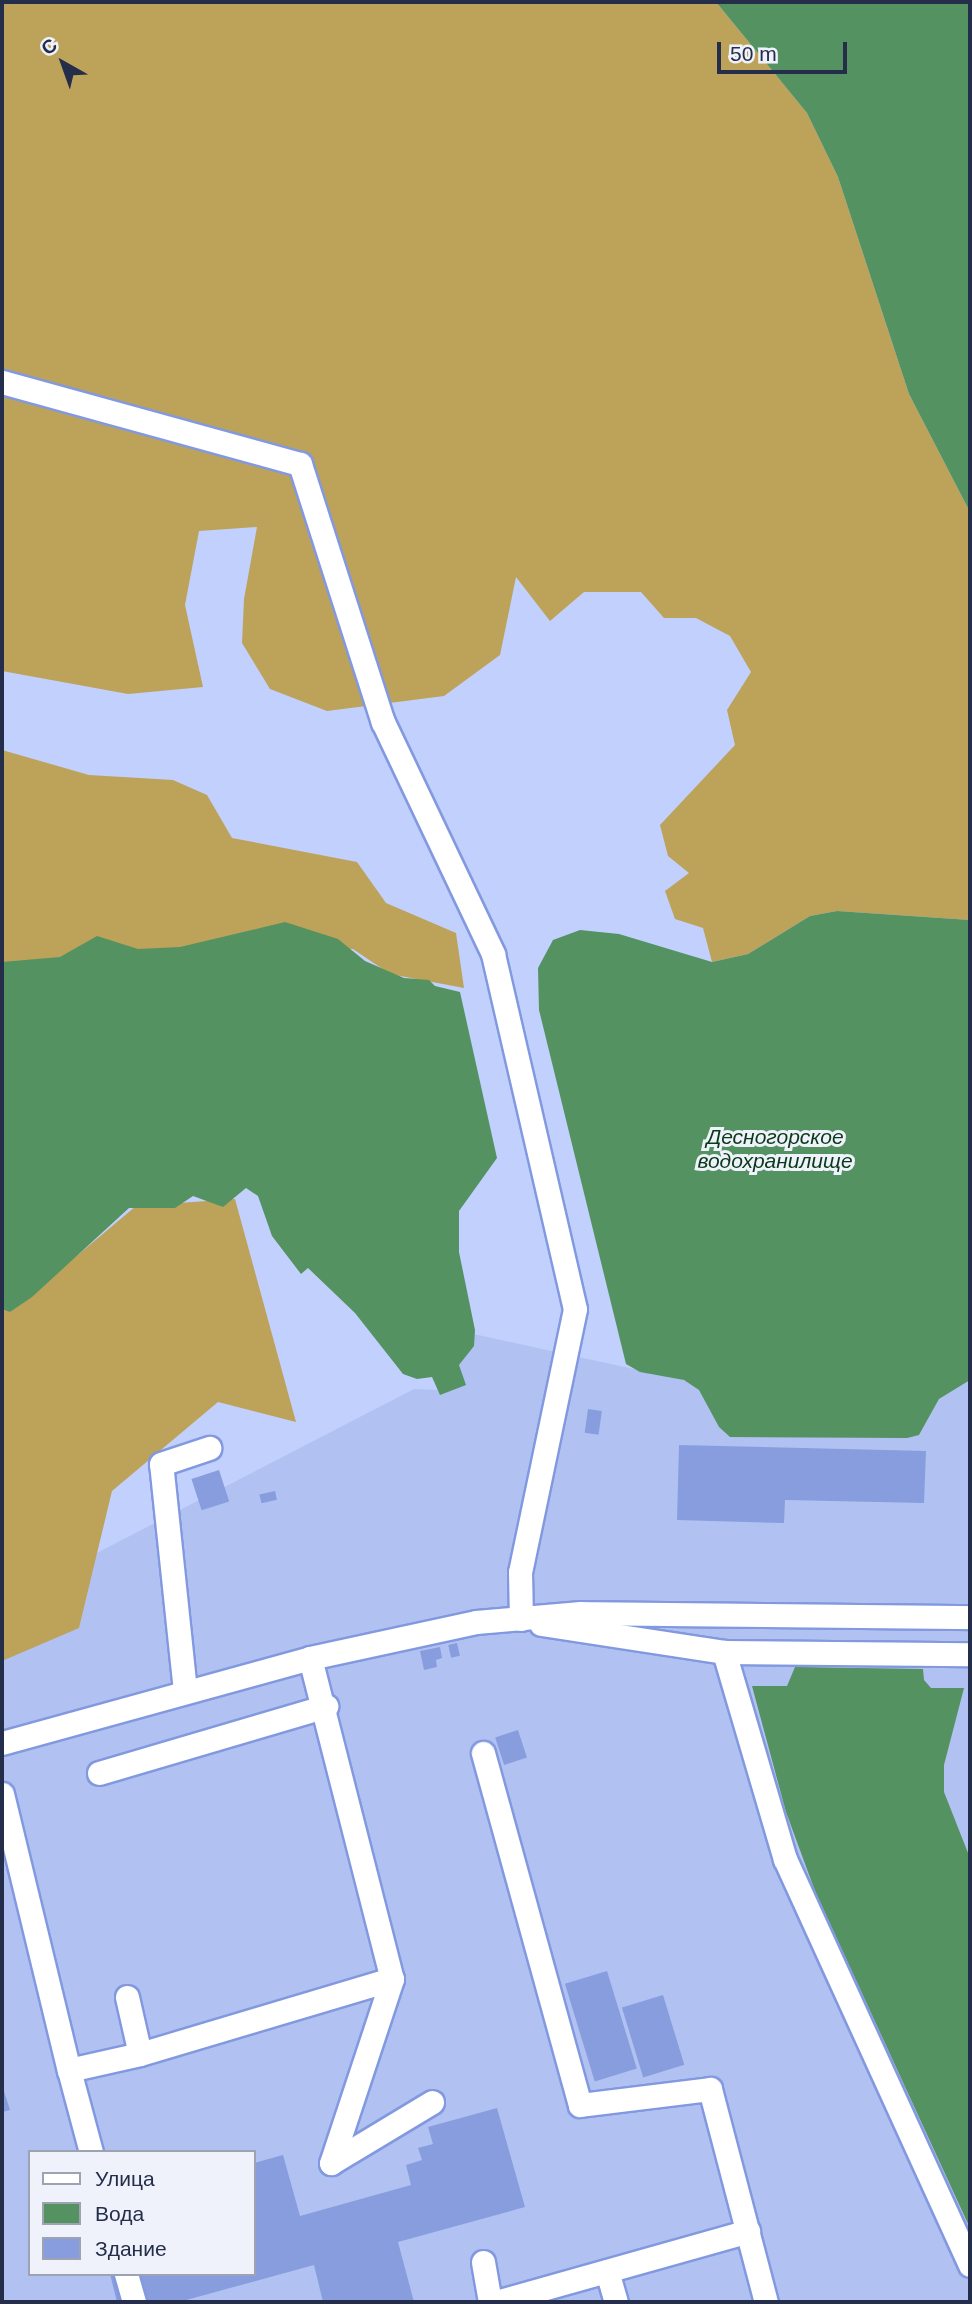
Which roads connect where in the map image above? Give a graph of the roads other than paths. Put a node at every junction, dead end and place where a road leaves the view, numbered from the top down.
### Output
1 (2, 382) edge
2 (209, 1448) dead end
3 (970, 1616) edge
4 (521, 1619) junction
5 (724, 1653) junction
6 (970, 1654) edge
7 (310, 1658) junction
8 (186, 1691) junction
9 (326, 1706) junction
10 (2, 1743) edge
11 (484, 1753) dead end
12 (99, 1773) dead end
13 (2, 1794) edge
14 (392, 1979) junction
15 (127, 1997) dead end
16 (140, 2054) junction
17 (69, 2070) junction
18 (432, 2102) dead end
19 (90, 2150) edge
20 (748, 2231) junction
21 (483, 2262) dead end
22 (970, 2265) edge
23 (607, 2271) junction
24 (126, 2276) edge
25 (134, 2302) edge
26 (489, 2302) edge
27 (496, 2302) edge
28 (616, 2302) edge
29 (766, 2302) edge

1 - 4 street
2 - 8 street
3 - 4 street
4 - 5 street
4 - 7 street
5 - 6 street
5 - 22 street
7 - 8 street
7 - 9 street
8 - 10 street
9 - 12 street
9 - 14 street
11 - 20 street
13 - 17 street
14 - 16 street
14 - 18 street
15 - 16 street
16 - 17 street
17 - 19 street
20 - 23 street
20 - 29 street
21 - 26 street
23 - 27 street
23 - 28 street
24 - 25 street

